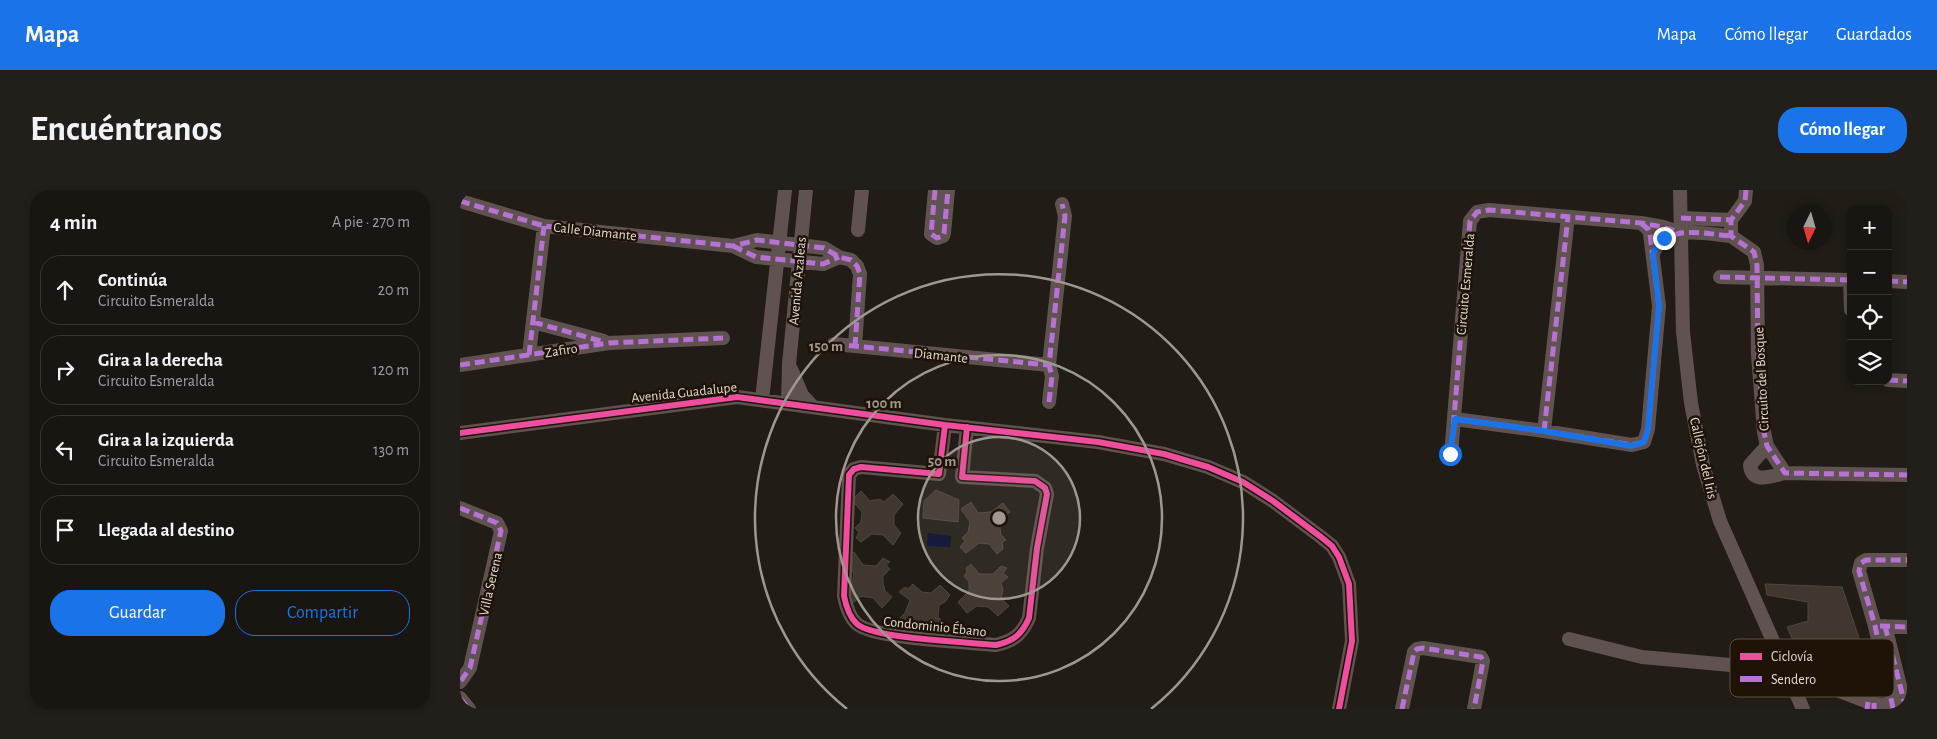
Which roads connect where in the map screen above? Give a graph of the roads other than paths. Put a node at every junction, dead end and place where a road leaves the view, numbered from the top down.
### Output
1 (785, 190) edge
2 (806, 190) edge
3 (862, 190) edge
4 (935, 190) edge
5 (948, 190) edge
6 (1680, 190) edge
7 (1746, 190) edge
8 (460, 200) edge
9 (1062, 204) dead end
10 (1568, 217) junction
11 (1681, 218) junction
12 (1731, 220) junction
13 (1641, 223) junction
14 (544, 226) junction
15 (858, 230) dead end
16 (1681, 233) junction
17 (1731, 236) junction
18 (778, 243) junction
19 (800, 245) junction
20 (733, 246) junction
21 (1653, 254) junction
22 (839, 258) junction
23 (777, 260) junction
24 (799, 262) junction
25 (1720, 278) dead end
26 (1757, 278) junction
27 (1847, 280) edge
28 (1892, 281) edge
29 (1907, 282) edge
30 (533, 322) junction
31 (768, 336) junction
32 (723, 338) dead end
33 (792, 339) junction
34 (609, 343) junction
35 (834, 344) dead end
36 (855, 346) junction
37 (529, 355) junction
38 (789, 364) junction
39 (460, 365) edge
40 (1049, 365) junction
41 (764, 376) junction
42 (1892, 380) edge
43 (1907, 381) edge
44 (737, 397) junction
45 (762, 400) junction
46 (1049, 402) dead end
47 (788, 403) junction
48 (813, 407) junction
49 (1455, 419) junction
50 (945, 425) junction
51 (967, 427) junction
52 (1544, 431) junction
53 (460, 433) edge
54 (1767, 446) junction
55 (1450, 454) dead end
56 (1785, 473) junction
57 (1907, 475) edge
58 (460, 508) edge
59 (1907, 560) edge
60 (1880, 626) junction
61 (1907, 627) edge
62 (1569, 639) dead end
63 (1771, 639) edge
64 (1883, 639) edge
65 (1730, 665) edge
66 (460, 682) edge
67 (1894, 684) edge
68 (1797, 697) edge
69 (1850, 697) edge
70 (460, 698) edge
71 (1871, 706) edge
72 (469, 709) edge
73 (1340, 709) edge
74 (1402, 709) edge
75 (1474, 709) edge
76 (1803, 709) edge
77 (1900, 709) edge

1 - 18 street, Avenida Azaleas
2 - 19 street, Avenida Azaleas
3 - 15 street
4 - 5 street
6 - 11 street, Callejón del Iris
7 - 12 street
8 - 14 street, Calle Diamante
9 - 40 street
10 - 13 street, Circuito Esmeralda
10 - 49 street, Circuito Esmeralda
10 - 52 street
11 - 12 street
11 - 16 street, Callejón del Iris
12 - 17 street
13 - 16 street, Circuito Esmeralda
13 - 21 street
14 - 20 street, Calle Diamante
14 - 30 street, Zafiro
16 - 17 street
16 - 21 street
16 - 63 street, Callejón del Iris
17 - 26 street, Circuito del Bosque
18 - 19 street, Calle Diamante
18 - 20 street, Calle Diamante
18 - 23 street, Avenida Azaleas
19 - 22 street, Calle Diamante
19 - 24 street, Avenida Azaleas
20 - 23 street, Calle Diamante
21 - 52 street
22 - 24 street, Calle Diamante
22 - 36 street, Calle Diamante
23 - 24 street, Calle Diamante
23 - 31 street, Avenida Azaleas
24 - 33 street, Avenida Azaleas
25 - 26 street
26 - 27 street
26 - 54 street, Circuito del Bosque
28 - 29 street
30 - 34 street
30 - 37 street, Zafiro
31 - 33 street
31 - 41 street, Avenida Azaleas
32 - 34 street, Zafiro
33 - 38 street, Avenida Azaleas
34 - 37 street, Zafiro
35 - 36 street, Diamante
36 - 40 street, Diamante
37 - 39 street
38 - 47 street, Avenida Azaleas
38 - 48 street
40 - 46 street
41 - 44 street
41 - 45 street, Avenida Azaleas
42 - 43 street
44 - 45 street, Avenida Guadalupe
44 - 53 street, Avenida Guadalupe
45 - 47 street, Avenida Guadalupe
47 - 48 street, Avenida Guadalupe
48 - 50 street, Avenida Guadalupe
49 - 52 street
49 - 55 street, Circuito Esmeralda
50 - 51 street, Avenida Guadalupe
50 - 51 street, Condominio Ébano
51 - 73 street, Avenida Guadalupe
54 - 56 street, Circuito del Bosque
54 - 56 street
56 - 57 street
58 - 66 street, Villa Serena
59 - 60 street
60 - 61 street
60 - 64 street
62 - 65 street
67 - 77 street
68 - 76 street, Callejón del Iris
69 - 71 street
70 - 72 street
71 - 77 street
74 - 75 street

